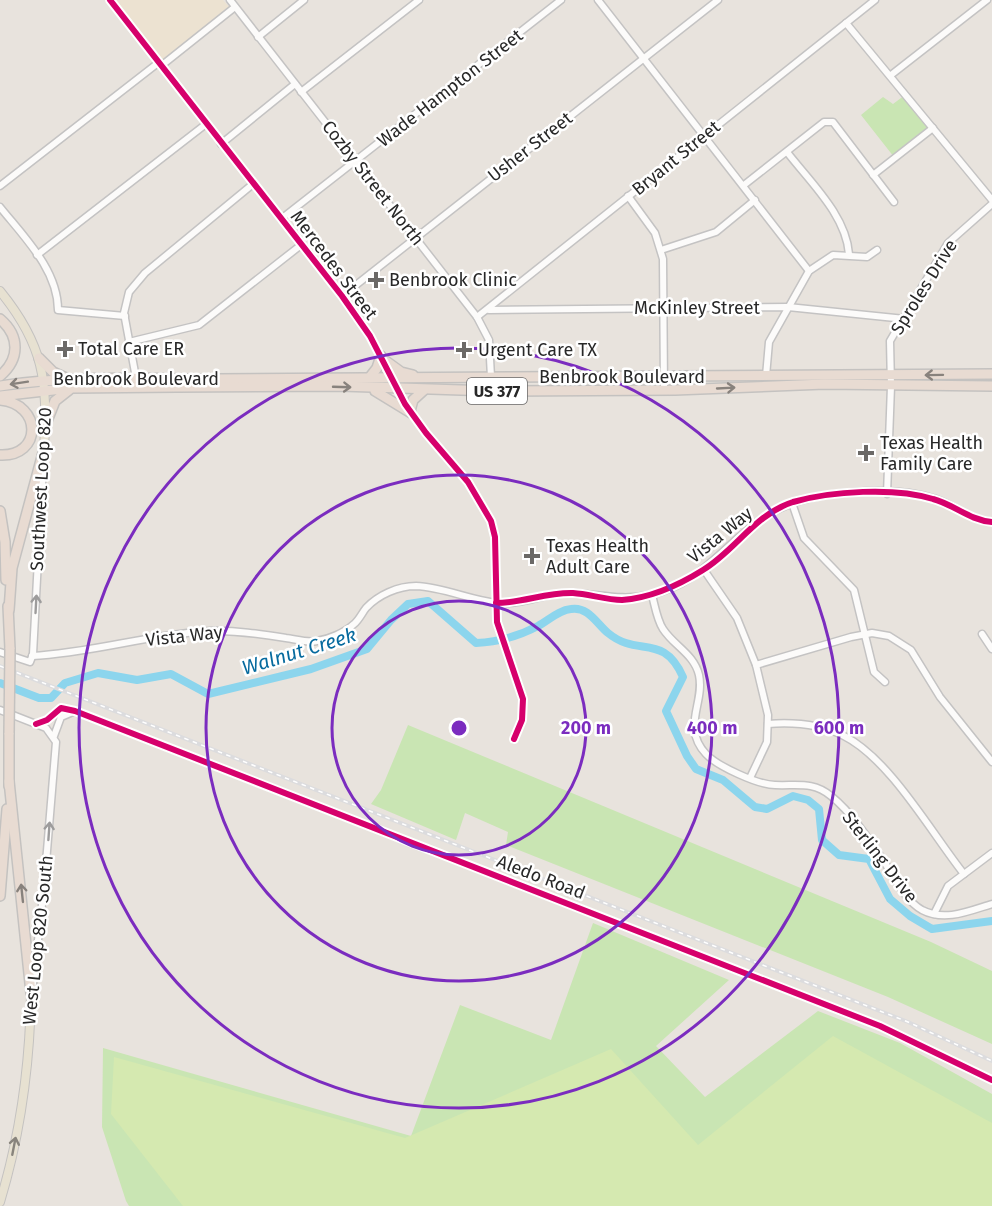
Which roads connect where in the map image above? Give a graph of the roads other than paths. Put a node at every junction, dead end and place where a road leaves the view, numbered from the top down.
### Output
1 (110, 0) edge
2 (230, 0) edge
3 (304, 0) edge
4 (419, 0) edge
5 (561, 0) edge
6 (598, 0) edge
7 (718, 0) edge
8 (875, 0) edge
9 (987, 0) edge
10 (235, 7) junction
11 (846, 22) junction
12 (258, 37) junction
13 (644, 58) junction
14 (159, 64) junction
15 (891, 75) junction
16 (296, 84) junction
17 (301, 92) junction
18 (206, 124) junction
19 (933, 129) junction
20 (704, 135) junction
21 (221, 144) junction
22 (787, 152) junction
23 (357, 161) junction
24 (873, 175) junction
25 (253, 184) junction
26 (744, 185) junction
27 (0, 186) edge
28 (628, 196) junction
29 (755, 200) junction
30 (894, 202) dead end
31 (992, 202) edge
32 (0, 207) edge
33 (281, 219) junction
34 (416, 237) junction
35 (301, 245) junction
36 (661, 250) junction
37 (877, 250) dead end
38 (849, 254) junction
39 (37, 255) junction
40 (809, 271) junction
41 (0, 291) edge
42 (342, 296) junction
43 (788, 307) junction
44 (663, 308) junction
45 (489, 310) junction
46 (125, 316) junction
47 (477, 317) junction
48 (0, 319) edge
49 (904, 319) junction
50 (129, 342) junction
51 (39, 358) junction
52 (382, 358) junction
53 (992, 374) edge
54 (0, 376) edge
55 (766, 376) junction
56 (890, 376) junction
57 (370, 377) junction
58 (491, 377) junction
59 (662, 377) junction
60 (136, 378) junction
61 (393, 378) junction
62 (424, 378) junction
63 (44, 379) junction
64 (80, 381) junction
65 (222, 383) junction
66 (0, 386) edge
67 (891, 386) junction
68 (992, 386) edge
69 (71, 388) junction
70 (370, 388) junction
71 (398, 390) junction
72 (424, 390) junction
73 (664, 390) junction
74 (45, 391) junction
75 (0, 398) edge
76 (410, 412) junction
77 (45, 426) junction
78 (44, 449) junction
79 (0, 455) edge
80 (887, 494) junction
81 (792, 502) junction
82 (0, 511) edge
83 (992, 522) edge
84 (704, 570) junction
85 (652, 595) junction
86 (496, 603) junction
87 (9, 610) junction
88 (865, 634) junction
89 (982, 634) dead end
90 (992, 649) edge
91 (0, 652) edge
92 (31, 659) junction
93 (756, 665) junction
94 (885, 682) dead end
95 (0, 710) edge
96 (75, 711) junction
97 (36, 724) junction
98 (768, 724) junction
99 (54, 736) junction
100 (514, 739) dead end
101 (992, 762) edge
102 (750, 778) junction
103 (9, 781) junction
104 (992, 853) edge
105 (964, 874) junction
106 (0, 896) edge
107 (992, 904) edge
108 (934, 914) junction
109 (31, 993) junction
110 (992, 1080) edge
111 (0, 1202) edge

1 - 14 street, Mercedes Street
2 - 10 street, Cozby Street North
3 - 12 street
4 - 17 street
5 - 23 street, Wade Hampton Street
6 - 13 street
7 - 13 street, Usher Street
8 - 11 street, Bryant Street
9 - 15 street
10 - 12 street, Cozby Street North
10 - 14 street
11 - 15 street
11 - 20 street, Bryant Street
12 - 16 street, Cozby Street North
13 - 20 street
13 - 34 street, Usher Street
14 - 18 street, Mercedes Street
14 - 27 street
15 - 19 street
16 - 17 street, Cozby Street North
16 - 21 street
17 - 23 street, Cozby Street North
18 - 21 street, Mercedes Street
18 - 39 street
19 - 24 street
19 - 31 street
20 - 26 street
20 - 28 street, Bryant Street
21 - 25 street, Mercedes Street
22 - 24 street
22 - 26 street
22 - 38 street
23 - 33 street, Wade Hampton Street
23 - 34 street, Cozby Street North
24 - 30 street
25 - 33 street, Mercedes Street
25 - 46 street
26 - 29 street
28 - 36 street
28 - 45 street, Bryant Street
29 - 36 street
29 - 40 street
31 - 49 street, Sproles Drive
32 - 39 street
33 - 35 street, Mercedes Street
34 - 42 street, Usher Street
34 - 47 street, Cozby Street North
35 - 42 street, Mercedes Street
35 - 50 street
36 - 44 street
37 - 38 street
38 - 40 street
39 - 46 street
40 - 43 street
41 - 51 main road, Southwest Loop 820
42 - 52 street, Mercedes Street
43 - 44 street, McKinley Street
43 - 49 street, McKinley Street
43 - 55 street
44 - 45 street, McKinley Street
44 - 59 street
45 - 47 street, Bryant Street
46 - 50 street
47 - 58 street, Cozby Street North
48 - 54 highway
49 - 56 street, Sproles Drive
50 - 60 street
51 - 63 main road, Southwest Loop 820
51 - 64 highway
52 - 57 highway
52 - 61 street, Mercedes Street
52 - 62 highway
53 -> 56 highway, Benbrook Boulevard / US 377
55 - 56 highway, Benbrook Boulevard / US 377
55 - 59 highway, Benbrook Boulevard / US 377
56 - 67 street, Sproles Drive
57 - 61 highway, Benbrook Boulevard / US 377
57 - 65 highway, Benbrook Boulevard / US 377
58 - 59 highway, Benbrook Boulevard / US 377
58 - 62 highway, Benbrook Boulevard / US 377
59 - 73 street
60 - 64 highway, Benbrook Boulevard / US 377
60 - 65 highway, Benbrook Boulevard / US 377
61 - 62 highway, Benbrook Boulevard / US 377
61 - 71 street, Mercedes Street
63 - 64 highway, Benbrook Boulevard / US 377
63 -> 66 highway, Benbrook Boulevard / US 377
63 - 74 main road, Southwest Loop 820
65 - 69 highway, Benbrook Boulevard / US 377
65 -> 70 highway, Benbrook Boulevard / US 377
67 - 68 highway, Benbrook Boulevard / US 377
73 -> 67 highway, Benbrook Boulevard / US 377
67 - 80 street, Sproles Drive
69 - 74 highway, Benbrook Boulevard / US 377
69 - 77 highway
70 - 71 highway, Benbrook Boulevard / US 377
70 - 76 highway
71 - 72 highway, Benbrook Boulevard / US 377
71 - 76 street, Mercedes Street
72 - 73 highway, Benbrook Boulevard / US 377
72 - 76 highway
74 - 75 highway, Benbrook Boulevard / US 377
74 - 77 main road, Southwest Loop 820
75 - 79 highway
76 - 86 street, Mercedes Street
77 - 78 main road, Southwest Loop 820
78 - 87 highway
92 -> 78 street, Southwest Loop 820
80 - 81 street, Vista Way
80 - 83 street, Vista Way
81 - 84 street, Vista Way
81 - 88 street
82 - 87 highway
84 - 85 street, Vista Way
84 - 93 street
85 - 86 street, Vista Way
85 - 102 street, Sterling Drive
86 - 92 street, Vista Way
86 - 100 street
87 - 103 highway, bridge
88 - 93 street
88 - 94 street
88 - 101 street
89 - 90 street
91 - 92 street
93 - 98 street
95 - 97 street
96 - 97 street
96 - 99 street
96 - 110 street, Aledo Road
97 - 99 street
98 - 102 street
98 - 105 street
109 -> 99 street, West Loop 820 South
102 - 108 street, Sterling Drive
103 - 106 highway
109 -> 103 highway
104 - 105 street
105 - 108 street
107 - 108 street, Sterling Drive
111 -> 109 main road, West Loop 820 South

